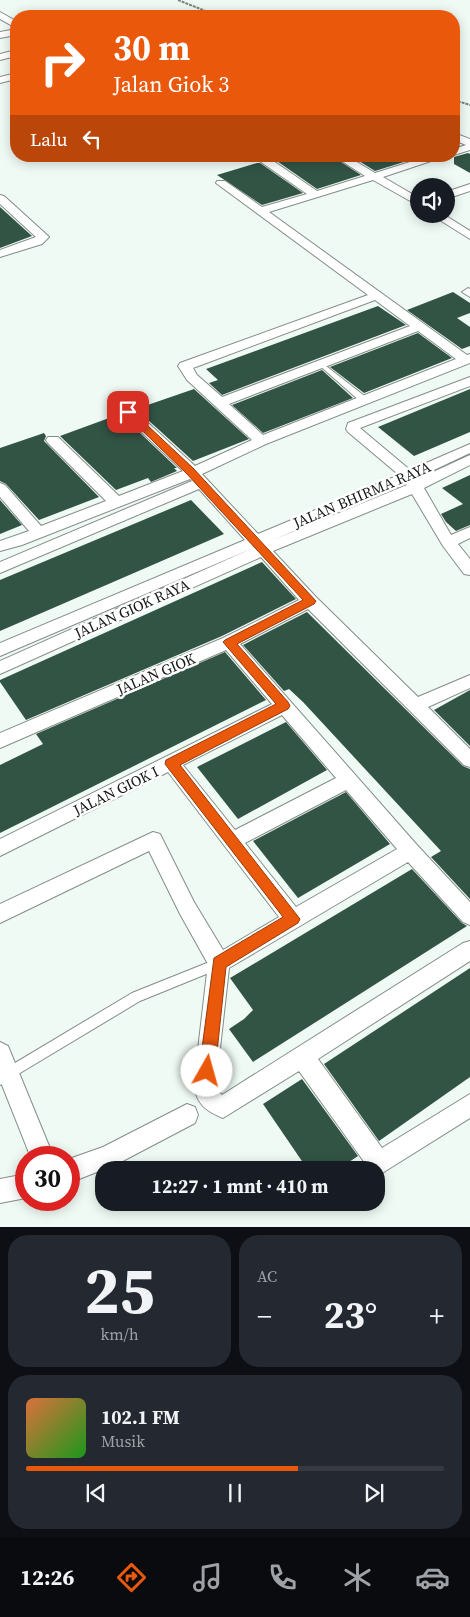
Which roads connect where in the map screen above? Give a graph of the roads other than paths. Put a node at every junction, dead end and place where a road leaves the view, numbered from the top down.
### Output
1 (268, 162) edge
2 (349, 162) edge
3 (422, 162) edge
4 (374, 177) junction
5 (221, 183) dead end
6 (470, 187) edge
7 (455, 193) edge
8 (315, 194) junction
9 (0, 198) edge
10 (410, 198) edge
11 (262, 211) junction
12 (452, 223) edge
13 (467, 231) edge
14 (0, 254) edge
15 (378, 295) junction
16 (421, 326) junction
17 (468, 359) edge
18 (321, 364) junction
19 (470, 381) edge
20 (364, 400) junction
21 (219, 403) junction
22 (128, 412) dead end
23 (53, 440) dead end
24 (261, 441) junction
25 (470, 448) edge
26 (470, 459) edge
27 (197, 478) junction
28 (412, 482) junction
29 (0, 488) edge
30 (116, 502) junction
31 (38, 532) junction
32 (470, 532) edge
33 (448, 542) junction
34 (0, 546) edge
35 (259, 546) junction
36 (0, 568) edge
37 (470, 570) edge
38 (310, 601) junction
39 (229, 642) junction
40 (0, 650) edge
41 (0, 668) edge
42 (470, 681) edge
43 (416, 705) junction
44 (284, 706) junction
45 (0, 741) edge
46 (470, 760) edge
47 (171, 764) junction
48 (350, 780) junction
49 (231, 841) junction
50 (0, 848) edge
51 (410, 851) junction
52 (0, 914) edge
53 (470, 916) edge
54 (293, 919) junction
55 (470, 950) edge
56 (219, 963) junction
57 (0, 1053) edge
58 (302, 1056) junction
59 (4, 1076) edge
60 (470, 1105) edge
61 (187, 1115) dead end
62 (37, 1146) edge
63 (80, 1167) edge
64 (15, 1188) edge
65 (0, 1191) edge

1 - 8 street
2 - 4 street
3 - 4 street
4 - 8 street
4 - 10 street
5 - 11 street
6 - 7 street
8 - 11 street
9 - 14 street
11 - 15 street
12 - 13 street
15 - 16 street
15 - 21 street
16 - 17 street
16 - 18 street
17 - 20 street
18 - 20 lane
18 - 21 street
19 - 28 street
20 - 24 street
21 - 24 street
22 - 27 street
23 - 30 street
24 - 27 street
25 - 28 street, JALAN BHIRMA RAYA
26 - 28 street, JALAN BHIRMA RAYA
27 - 30 street
27 - 35 street
27 - 36 street
28 - 33 street
28 - 35 street, JALAN BHIRMA RAYA
29 - 31 street
30 - 31 street
31 - 34 street
32 - 33 street
33 - 37 street
35 - 38 street
35 - 40 street, JALAN GIOK RAYA
35 - 41 street, JALAN GIOK RAYA
38 - 39 street, JALAN GIOK
38 - 43 street
39 - 44 street
39 - 45 street, JALAN GIOK
42 - 43 street
43 - 46 street
44 - 47 street, JALAN GIOK I
44 - 48 street
47 - 49 street
47 - 50 street, JALAN GIOK I
48 - 49 street
48 - 51 street
49 - 54 street
51 - 53 street
51 - 54 street
52 - 56 street
54 - 56 street
55 - 58 street
56 - 58 street
56 - 59 lane
57 - 59 street
58 - 60 street
59 - 62 street
61 - 63 street
64 - 65 street

